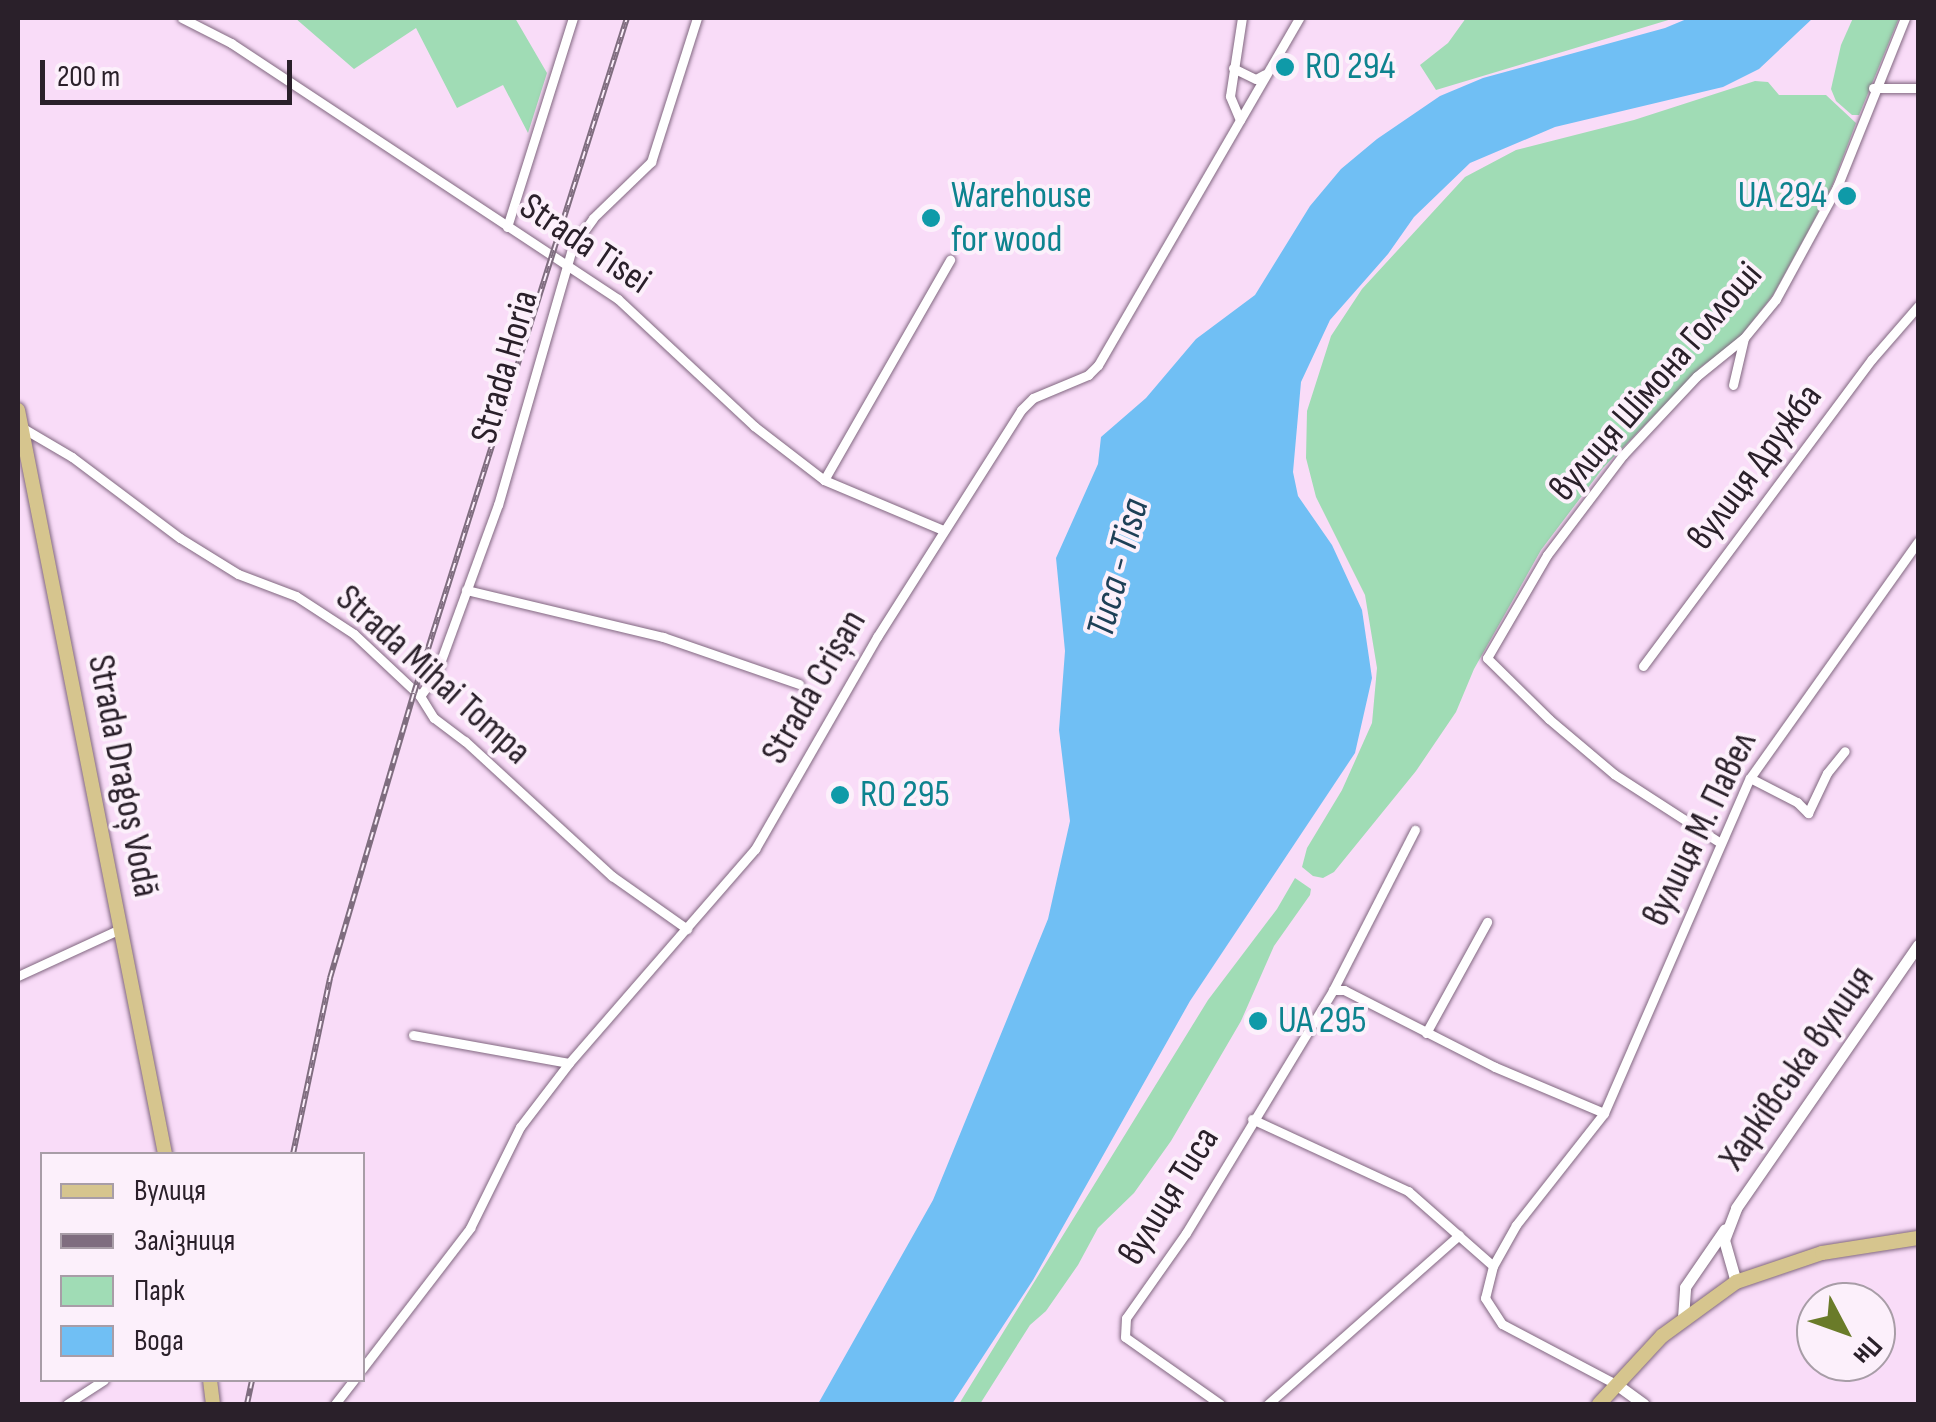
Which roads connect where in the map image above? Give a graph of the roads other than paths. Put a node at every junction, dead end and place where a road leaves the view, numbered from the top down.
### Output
1 (182, 18) edge
2 (573, 18) edge
3 (697, 18) edge
4 (1242, 18) edge
5 (1299, 18) edge
6 (1905, 18) edge
7 (1233, 68) junction
8 (1268, 72) junction
9 (1874, 88) junction
10 (1918, 88) edge
11 (1240, 120) junction
12 (507, 228) junction
13 (950, 260) dead end
14 (566, 264) junction
15 (1918, 306) edge
16 (1744, 338) junction
17 (1733, 386) dead end
18 (18, 410) edge
19 (21, 427) junction
20 (824, 480) junction
21 (942, 530) junction
22 (1918, 542) edge
23 (466, 590) junction
24 (1643, 666) dead end
25 (800, 684) dead end
26 (420, 696) junction
27 (1845, 751) dead end
28 (1750, 778) junction
29 (1416, 830) dead end
30 (1719, 842) junction
31 (1487, 922) dead end
32 (687, 929) junction
33 (120, 930) junction
34 (1918, 946) edge
35 (18, 976) edge
36 (1333, 990) junction
37 (1426, 1033) junction
38 (412, 1035) dead end
39 (569, 1063) junction
40 (1604, 1113) junction
41 (1252, 1119) junction
42 (164, 1152) edge
43 (1728, 1226) junction
44 (1459, 1234) junction
45 (1918, 1238) edge
46 (1493, 1266) junction
47 (1736, 1282) junction
48 (1683, 1318) junction
49 (365, 1365) edge
50 (101, 1382) edge
51 (352, 1382) edge
52 (1616, 1384) junction
53 (68, 1404) edge
54 (336, 1404) edge
55 (1220, 1404) edge
56 (1268, 1404) edge
57 (1599, 1404) edge
58 (1644, 1404) edge

1 - 12 street, Strada Tisei
2 - 12 street
3 - 14 street, Strada Horia
4 - 7 street
5 - 8 street, Strada Crișan
6 - 9 street, вулиця Шімона Голлоші
7 - 8 street
7 - 11 street
8 - 11 street, Strada Crișan
9 - 10 street
9 - 16 street, вулиця Шімона Голлоші
11 - 21 street, Strada Crișan
12 - 14 street, Strada Tisei
13 - 20 street
14 - 20 street, Strada Tisei
14 - 23 street, Strada Horia
15 - 24 street, вулиця Дружба
16 - 17 street
16 - 30 street, вулиця Шімона Голлоші
18 - 19 main road, Strada Dragoș Vodă
19 - 26 street, Strada Mihai Tompa
19 - 33 main road, Strada Dragoș Vodă
20 - 21 street, Strada Tisei
21 - 32 street, Strada Crișan
22 - 28 street, вулиця М. Павел
23 - 25 street
23 - 26 street, Strada Horia
26 - 32 street, Strada Mihai Tompa
27 - 28 street
28 - 30 street, вулиця М. Павел
29 - 36 street, вулиця Тиса
30 - 40 street, вулиця М. Павел
31 - 37 street
32 - 39 street, Strada Crișan
33 - 35 street
33 - 42 main road, Strada Dragoș Vodă
34 - 43 street, Харківська вулиця
36 - 37 street
36 - 41 street, вулиця Тиса
37 - 40 street
38 - 39 street
39 - 49 street, Strada Crișan
40 - 46 street, вулиця М. Павел
41 - 44 street
41 - 55 street, вулиця Тиса
43 - 47 street, Харківська вулиця
43 - 48 street, Харківська вулиця
44 - 46 street
44 - 56 street
45 - 47 main road
46 - 52 street
47 - 48 main road
48 - 52 main road
50 - 53 street
51 - 54 street
52 - 57 main road
52 - 58 street

